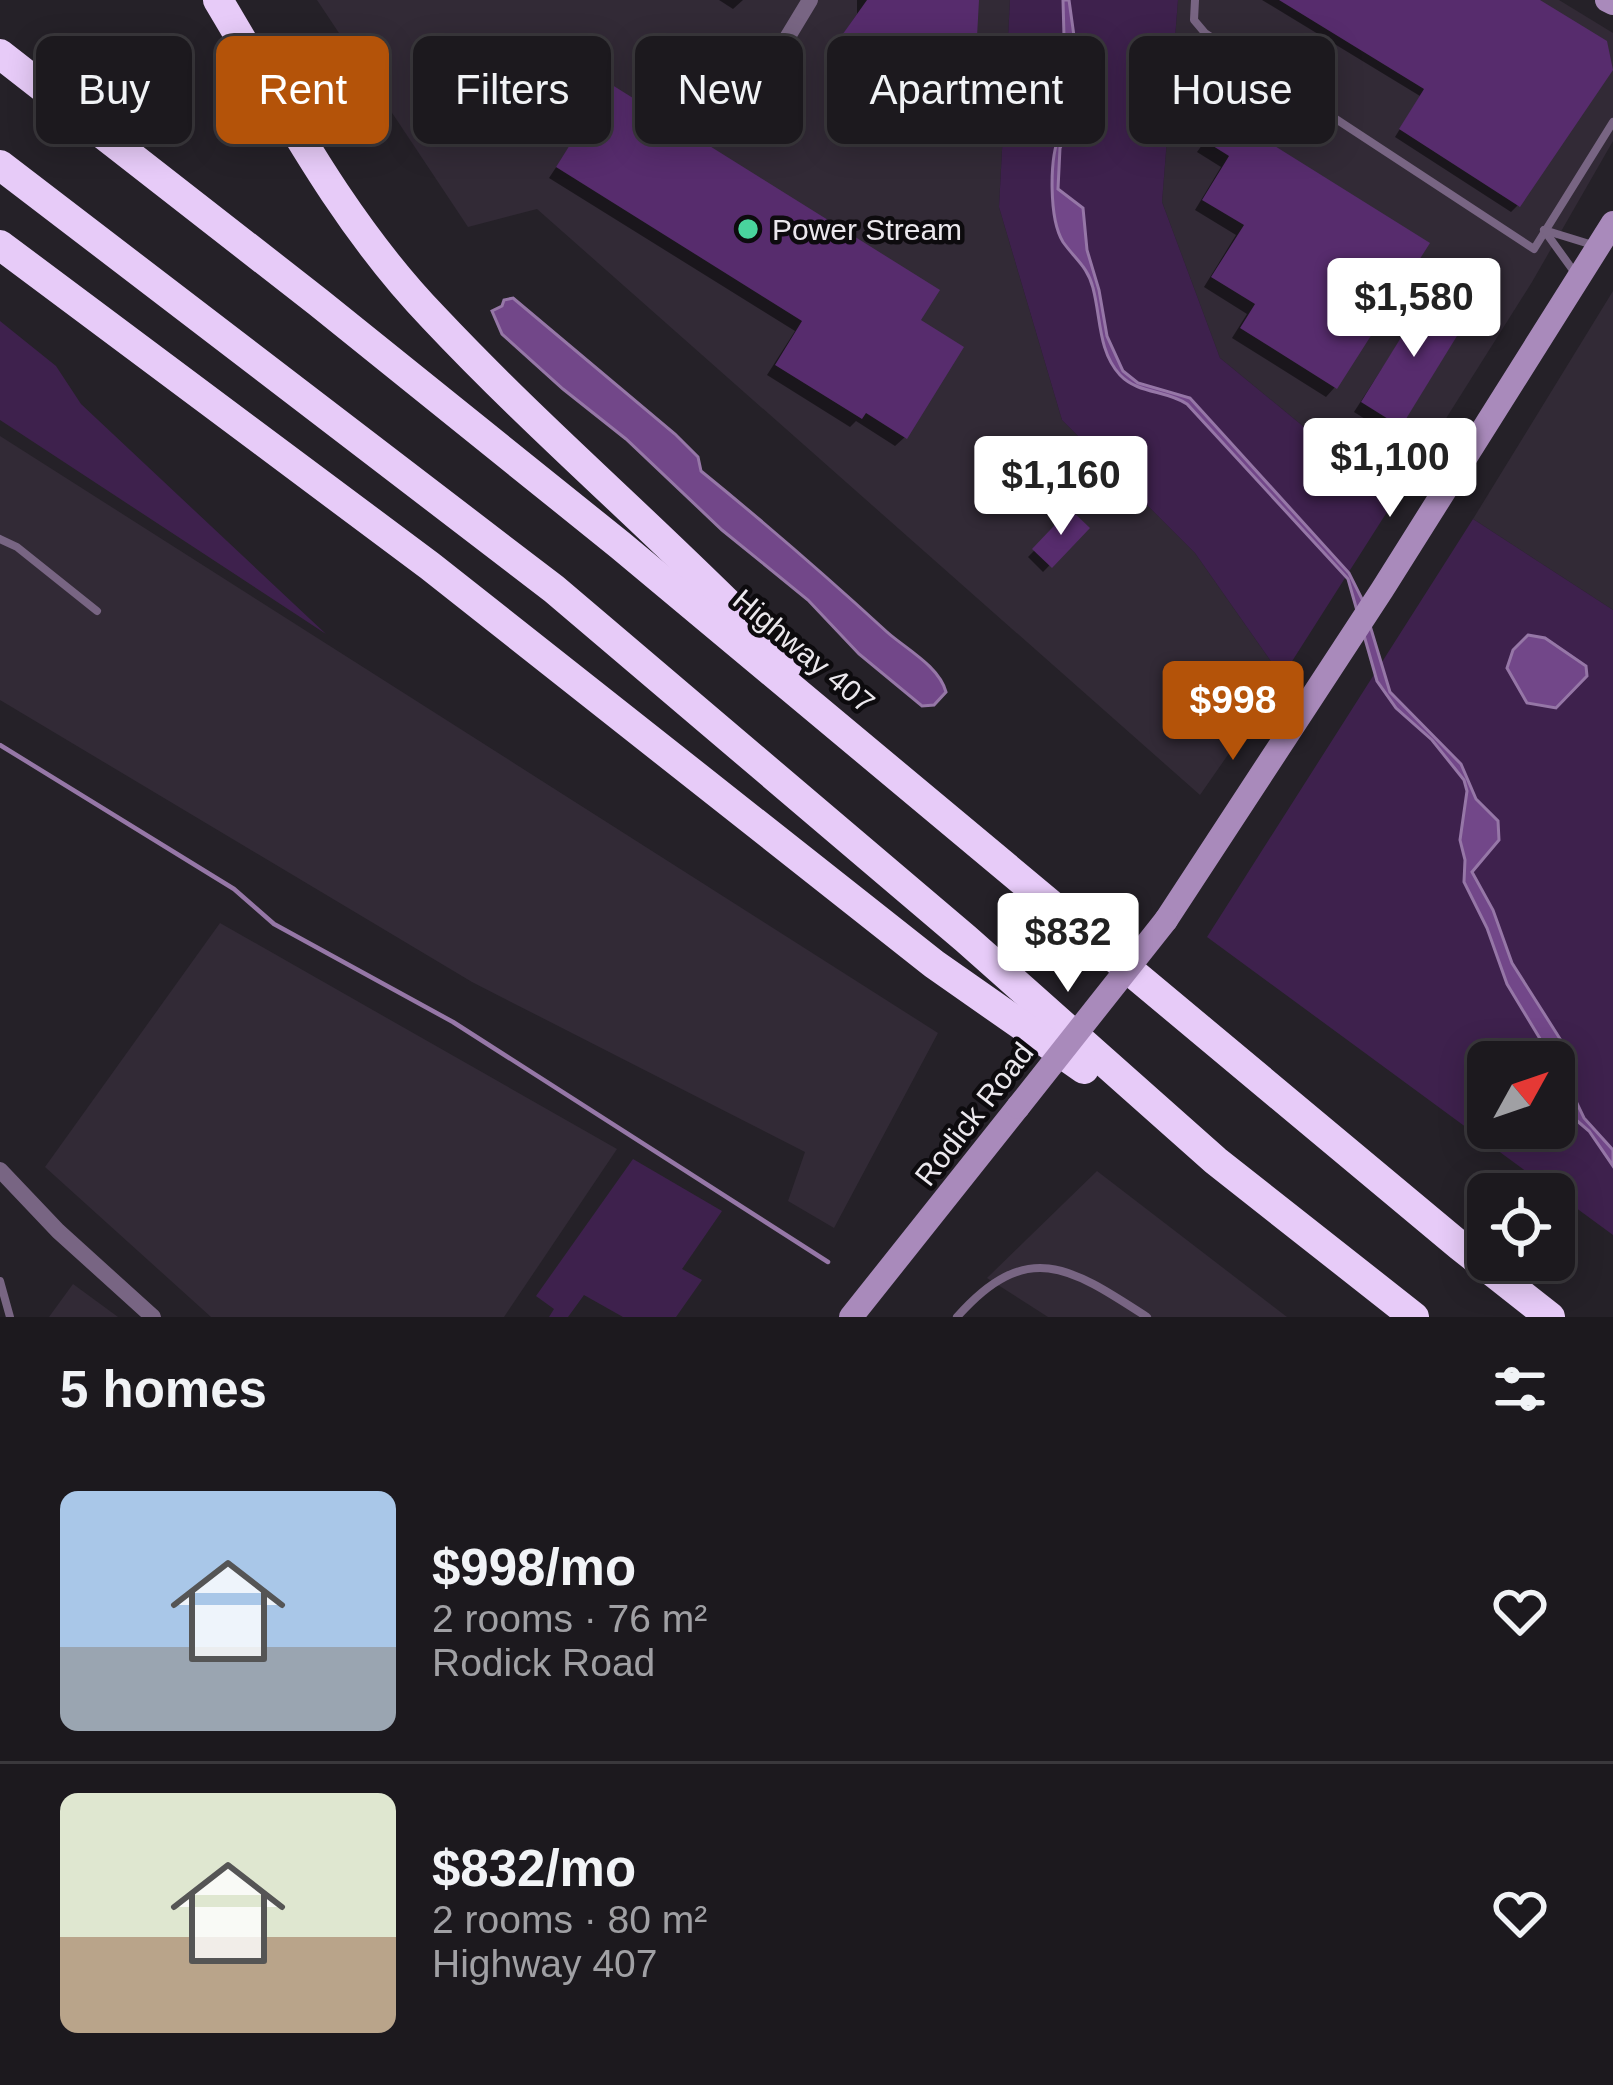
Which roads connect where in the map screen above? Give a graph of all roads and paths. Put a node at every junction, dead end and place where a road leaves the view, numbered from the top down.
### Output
1 (218, 0) edge
2 (810, 0) edge
3 (1195, 0) edge
4 (788, 36) edge
5 (0, 54) edge
6 (1613, 122) edge
7 (0, 165) edge
8 (1613, 223) edge
9 (1544, 230) junction
10 (0, 244) edge
11 (1598, 246) junction
12 (0, 254) edge
13 (1578, 277) junction
14 (87, 311) junction
15 (0, 539) edge
16 (97, 611) dead end
17 (892, 772) junction
18 (1216, 1161) junction
19 (0, 1170) edge
20 (0, 1281) edge
21 (10, 1317) edge
22 (154, 1317) edge
23 (851, 1317) edge
24 (957, 1317) edge
25 (1147, 1317) edge
26 (1414, 1317) edge
27 (1550, 1317) edge

1 - 17 highway
2 - 4 street
3 - 9 lane
5 - 17 highway, Highway 407
6 - 9 lane
7 - 18 highway
8 - 11 main road, Rodick Road
9 - 11 lane
9 - 13 lane
10 - 14 highway
11 - 13 main road, Rodick Road
12 - 14 highway
13 - 23 main road, Rodick Road, bridge
14 - 18 highway
15 - 16 lane
17 - 27 highway, Highway 407
18 - 26 highway
19 - 22 street
20 - 21 lane
24 - 25 lane

